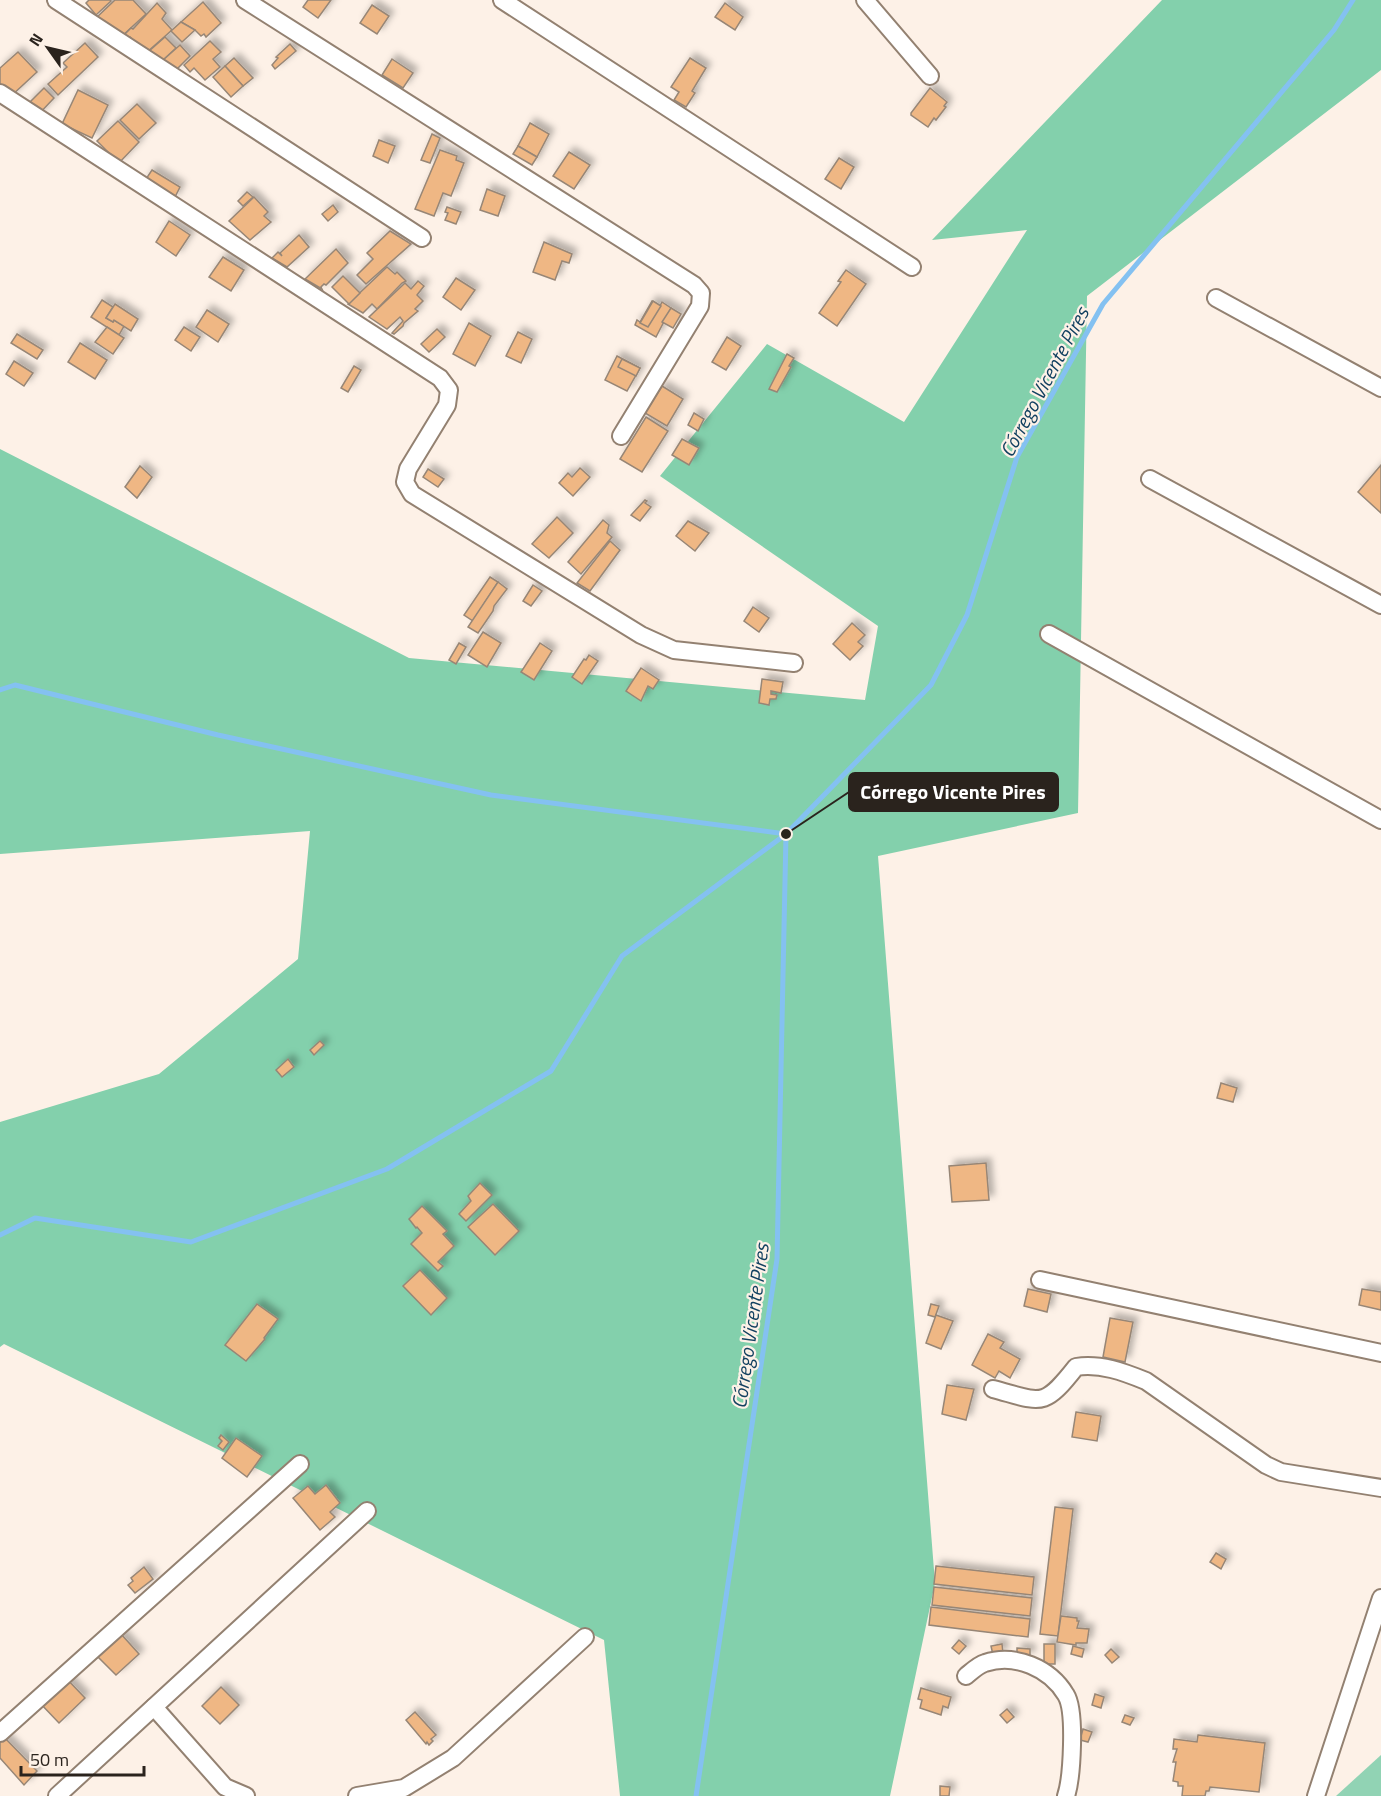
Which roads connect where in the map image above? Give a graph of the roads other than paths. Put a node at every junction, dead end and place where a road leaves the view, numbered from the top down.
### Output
1 (56, 0) edge
2 (245, 0) edge
3 (502, 0) edge
4 (865, 0) edge
5 (930, 76) dead end
6 (0, 93) edge
7 (422, 238) dead end
8 (912, 267) dead end
9 (1216, 298) dead end
10 (1381, 388) edge
11 (621, 436) dead end
12 (1150, 479) dead end
13 (1381, 605) edge
14 (1049, 634) dead end
15 (795, 663) dead end
16 (1381, 820) edge
17 (1040, 1280) dead end
18 (1381, 1353) edge
19 (993, 1389) dead end
20 (300, 1464) dead end
21 (1381, 1488) edge
22 (367, 1510) dead end
23 (1381, 1598) edge
24 (585, 1637) dead end
25 (966, 1676) dead end
26 (154, 1707) junction
27 (0, 1733) edge
28 (57, 1796) edge
29 (246, 1796) edge
30 (357, 1796) edge
31 (1066, 1796) edge
32 (1316, 1796) edge

1 - 7 street
2 - 11 street
3 - 8 street
4 - 5 street
6 - 15 street
9 - 10 street
12 - 13 street
14 - 16 street
17 - 18 street
19 - 21 street
20 - 27 street
22 - 26 street
23 - 32 street
24 - 30 street
25 - 31 street
26 - 28 street
26 - 29 street

